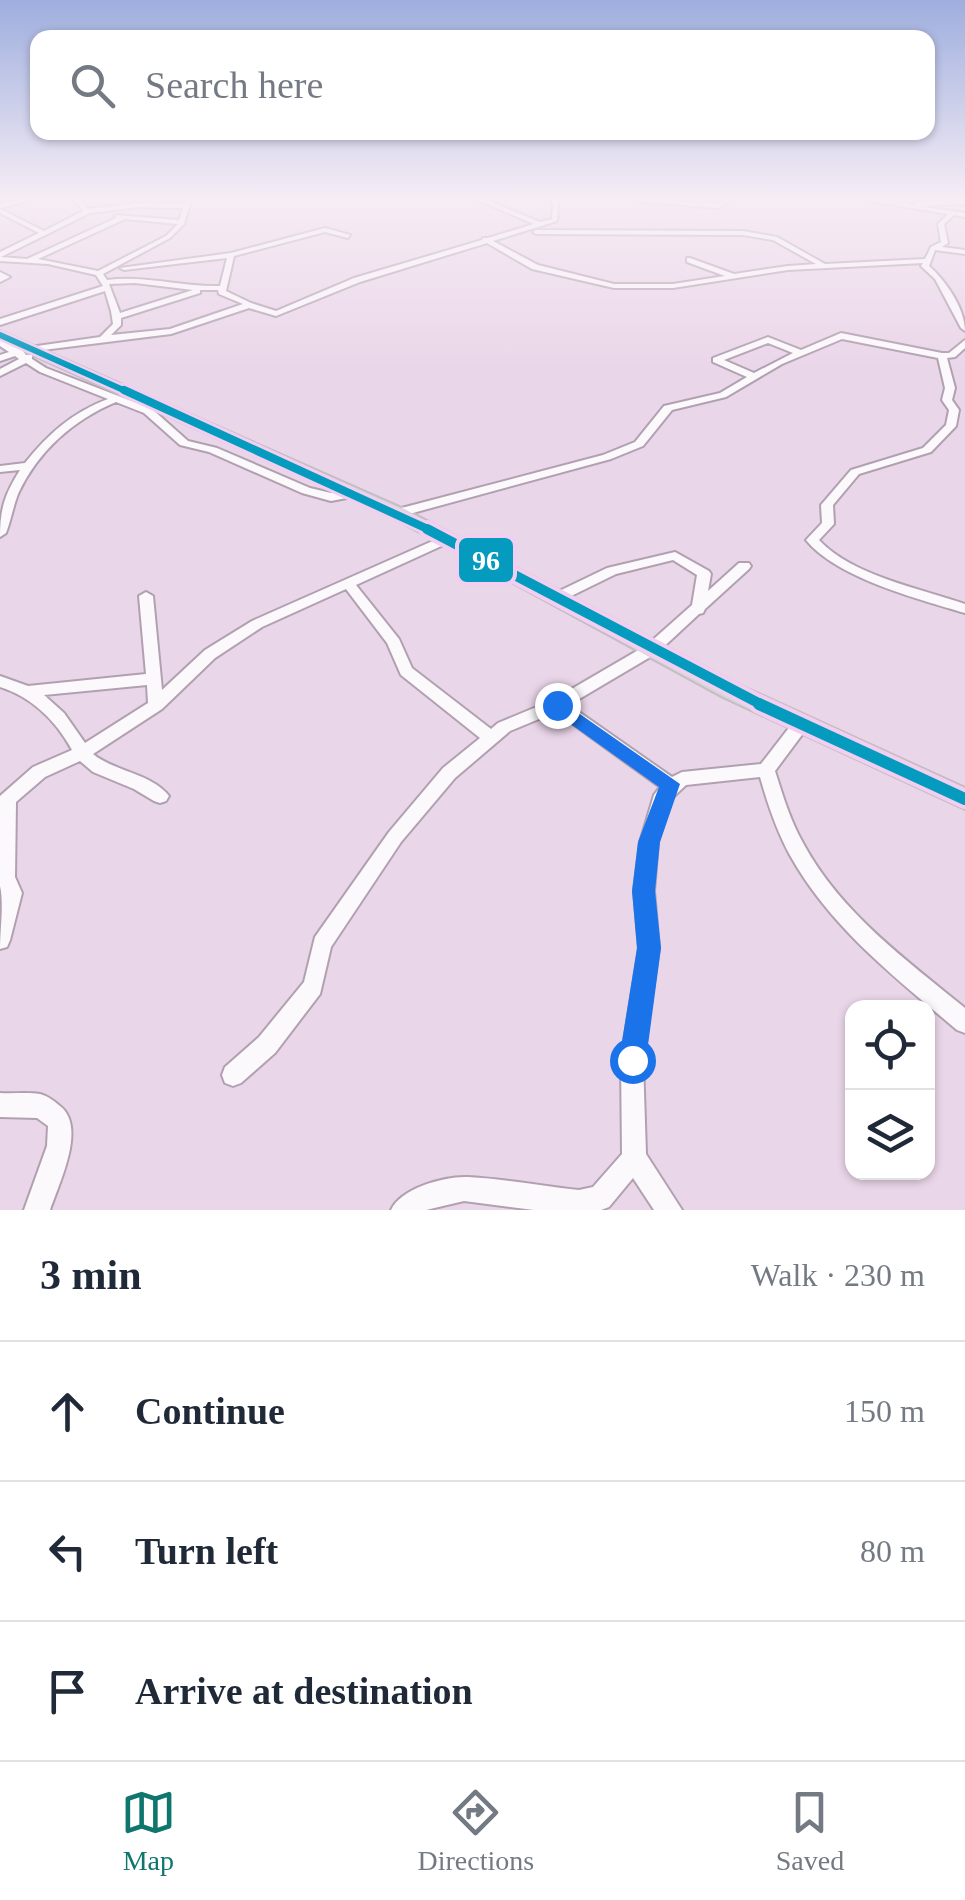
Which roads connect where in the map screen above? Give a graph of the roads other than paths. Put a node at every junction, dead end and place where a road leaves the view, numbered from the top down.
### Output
1 (44, 253) edge
2 (144, 253) edge
3 (439, 253) edge
4 (511, 253) edge
5 (802, 253) edge
6 (929, 253) edge
7 (231, 254) joint
8 (0, 257) edge
9 (202, 258) junction
10 (30, 260) junction
11 (690, 260) dead end
12 (924, 261) junction
13 (824, 266) junction
14 (226, 274) junction
15 (736, 278) junction
16 (103, 280) junction
17 (221, 288) junction
18 (200, 290) junction
19 (248, 304) junction
20 (117, 317) junction
21 (0, 322) edge
22 (965, 328) edge
23 (0, 338) edge
24 (102, 339) junction
25 (965, 343) edge
26 (26, 353) junction
27 (802, 353) junction
28 (942, 356) junction
29 (0, 358) edge
30 (0, 373) edge
31 (754, 376) junction
32 (113, 400) junction
33 (28, 466) junction
34 (0, 469) edge
35 (352, 494) junction
36 (398, 513) junction
37 (0, 533) edge
38 (444, 540) junction
39 (744, 566) dead end
40 (348, 583) junction
41 (146, 596) dead end
42 (556, 598) junction
43 (965, 609) edge
44 (698, 610) junction
45 (652, 649) junction
46 (153, 679) junction
47 (0, 681) edge
48 (30, 692) junction
49 (156, 705) junction
50 (557, 705) junction
51 (801, 724) junction
52 (490, 737) junction
53 (82, 752) junction
54 (766, 770) junction
55 (670, 784) junction
56 (160, 796) dead end
57 (965, 799) edge
58 (0, 940) edge
59 (965, 1022) edge
60 (233, 1075) dead end
61 (0, 1104) edge
62 (634, 1158) junction
63 (38, 1210) edge
64 (404, 1210) edge
65 (669, 1210) edge

1 - 10 street
2 - 16 street
3 - 19 street
4 - 15 street
5 - 13 street
6 - 12 street
7 - 9 street
7 - 14 street
8 - 10 street
9 - 14 street
9 - 16 street
10 - 16 street
11 - 15 street
12 - 13 street
12 - 22 street
13 - 15 street
14 - 17 street
16 - 18 street
16 - 20 street
16 - 21 street
17 - 18 street
17 - 19 street
18 - 20 street
19 - 24 street
20 - 24 street
23 - 26 highway
24 - 26 street
25 - 28 street
26 - 29 street
26 - 30 street
26 - 32 street
26 - 35 highway
27 - 28 street
27 - 31 street
27 - 31 street
28 - 43 street
31 - 36 street
32 - 33 street
32 - 35 street
33 - 34 street
33 - 37 street
35 - 36 highway
36 - 38 highway
38 - 40 street
38 - 42 highway
39 - 44 street
40 - 49 street
40 - 52 street
41 - 46 street
42 - 44 street
42 - 45 highway
44 - 45 street
45 - 50 street
45 - 51 highway
46 - 48 street
46 - 49 street
47 - 48 street
48 - 53 street
49 - 53 street
50 - 52 street
50 - 55 street
51 - 54 street
51 - 57 highway
52 - 60 street
53 - 56 street
53 - 58 street
54 - 55 street
54 - 59 street
55 - 62 street
61 - 63 street
62 - 64 street
62 - 65 street

